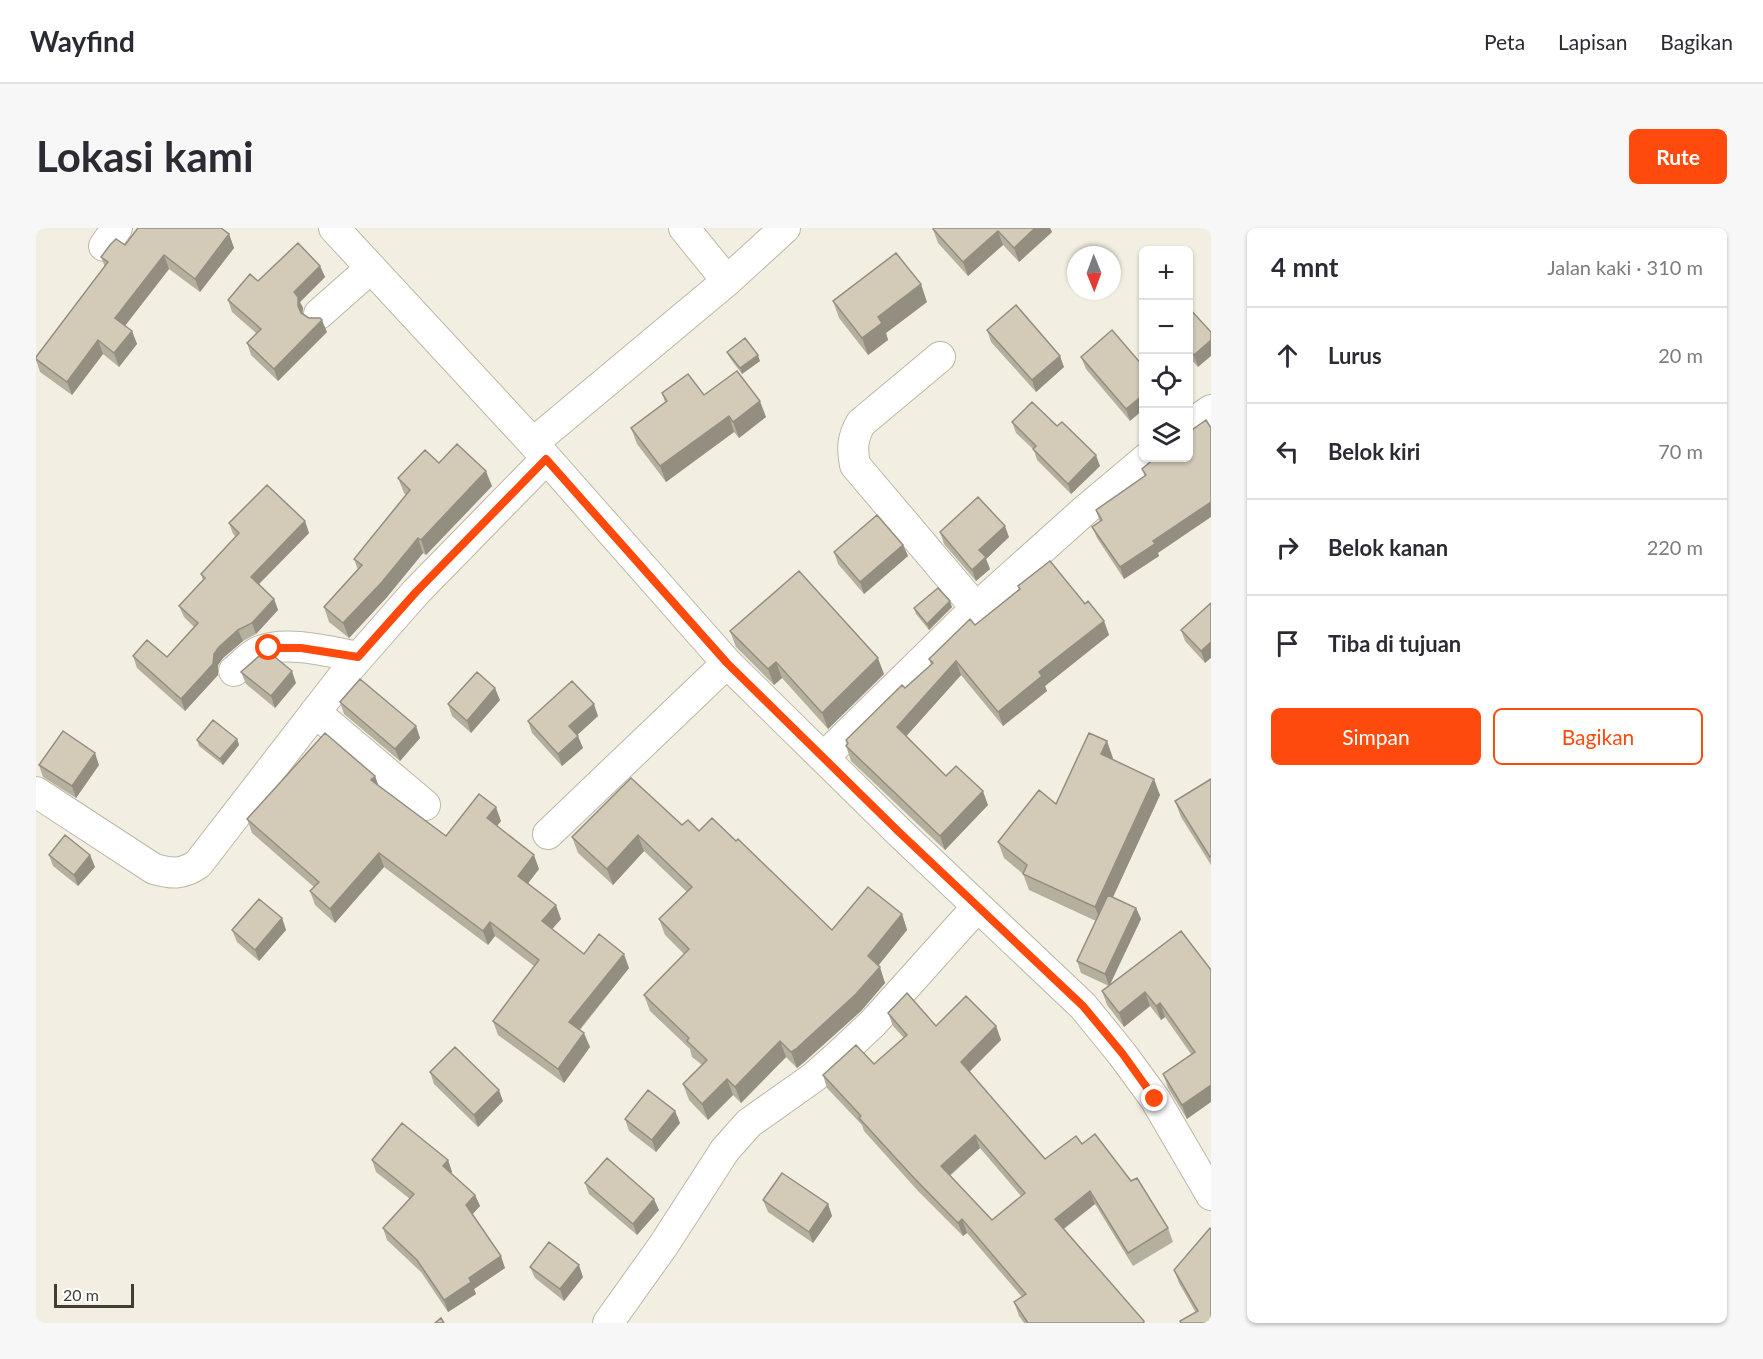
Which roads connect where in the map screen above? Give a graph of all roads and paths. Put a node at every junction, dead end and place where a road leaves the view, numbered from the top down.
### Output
1 (334, 228) edge
2 (684, 228) edge
3 (785, 228) edge
4 (371, 268) junction
5 (727, 281) junction
6 (319, 314) dead end
7 (940, 357) dead end
8 (1211, 410) edge
9 (1193, 423) edge
10 (540, 451) junction
11 (1142, 462) edge
12 (976, 608) junction
13 (358, 657) junction
14 (727, 663) junction
15 (234, 671) dead end
16 (315, 712) junction
17 (824, 757) junction
18 (36, 792) edge
19 (425, 805) dead end
20 (548, 834) dead end
21 (977, 907) junction
22 (1211, 1195) edge
23 (608, 1323) edge

1 - 4 street
2 - 5 street
3 - 5 street
4 - 6 street
4 - 10 street
5 - 10 street
7 - 12 street
8 - 9 street
10 - 13 street
10 - 14 street
11 - 12 street
12 - 17 street
13 - 15 street
13 - 16 street
14 - 17 street
14 - 20 street
16 - 18 street
16 - 19 street
17 - 21 street
21 - 22 street
21 - 23 street

